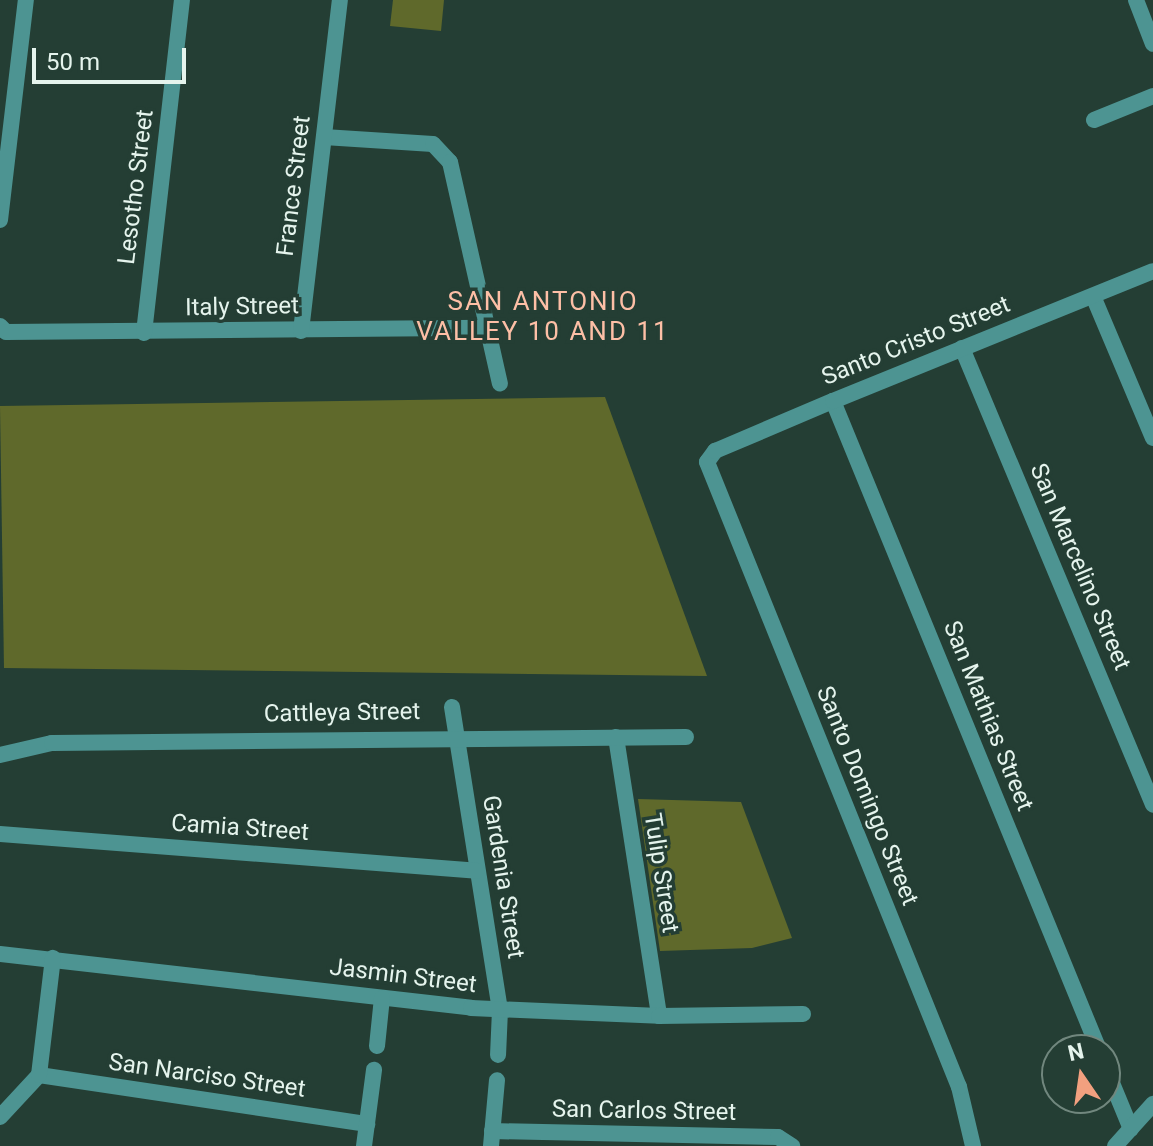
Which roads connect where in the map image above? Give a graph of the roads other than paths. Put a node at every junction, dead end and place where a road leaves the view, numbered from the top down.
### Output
1 (26, 0) edge
2 (182, 0) edge
3 (340, 0) edge
4 (1136, 0) edge
5 (1153, 44) edge
6 (1153, 96) edge
7 (1094, 120) dead end
8 (324, 137) junction
9 (0, 220) edge
10 (1153, 271) edge
11 (1093, 296) junction
12 (0, 326) edge
13 (487, 328) junction
14 (301, 331) junction
15 (144, 333) junction
16 (962, 348) junction
17 (500, 383) dead end
18 (833, 401) junction
19 (1153, 438) edge
20 (708, 468) joint
21 (452, 707) dead end
22 (456, 735) junction
23 (616, 737) junction
24 (686, 737) dead end
25 (0, 755) edge
26 (1153, 805) edge
27 (0, 834) edge
28 (477, 871) junction
29 (0, 954) edge
30 (53, 958) junction
31 (382, 998) junction
32 (500, 1010) junction
33 (803, 1014) dead end
34 (659, 1016) junction
35 (1092, 1034) edge
36 (377, 1046) dead end
37 (498, 1055) dead end
38 (374, 1070) dead end
39 (39, 1075) junction
40 (497, 1080) dead end
41 (1153, 1104) edge
42 (1121, 1105) edge
43 (0, 1117) edge
44 (367, 1124) junction
45 (1131, 1129) junction
46 (492, 1139) edge
47 (536, 1139) edge
48 (668, 1141) edge
49 (364, 1146) edge
50 (792, 1146) edge
51 (973, 1146) edge
52 (1115, 1146) edge

1 - 9 street
2 - 15 street, Lesotho Street
3 - 8 street, France Street
4 - 5 street
6 - 7 street
8 - 13 street
8 - 14 street, France Street
10 - 11 street, Santo Cristo Street
11 - 16 street, Santo Cristo Street
11 - 19 street
12 - 15 street, Italy Street
13 - 14 street, Italy Street
13 - 17 street
14 - 15 street, Italy Street
16 - 18 street, Santo Cristo Street
16 - 26 street, San Marcelino Street
18 - 20 street, Santo Cristo Street
18 - 35 street, San Mathias Street
20 - 51 street, Santo Domingo Street
21 - 22 street, Gardenia Street
22 - 23 street, Cattleya Street
22 - 25 street, Cattleya Street
22 - 28 street, Gardenia Street
23 - 24 street, Cattleya Street
23 - 34 street, Tulip Street
27 - 28 street, Camia Street
28 - 32 street, Gardenia Street
29 - 30 street, Jasmin Street
30 - 31 street, Jasmin Street
30 - 39 street
31 - 32 street, Jasmin Street
31 - 36 street
32 - 34 street, Jasmin Street
32 - 37 street, Gardenia Street
33 - 34 street, Jasmin Street
38 - 44 street
39 - 43 street
39 - 44 street, San Narciso Street
40 - 46 street
41 - 45 street
42 - 45 street
44 - 49 street
45 - 52 street
46 - 47 street, San Carlos Street
47 - 48 street, San Carlos Street
48 - 50 street, San Carlos Street

